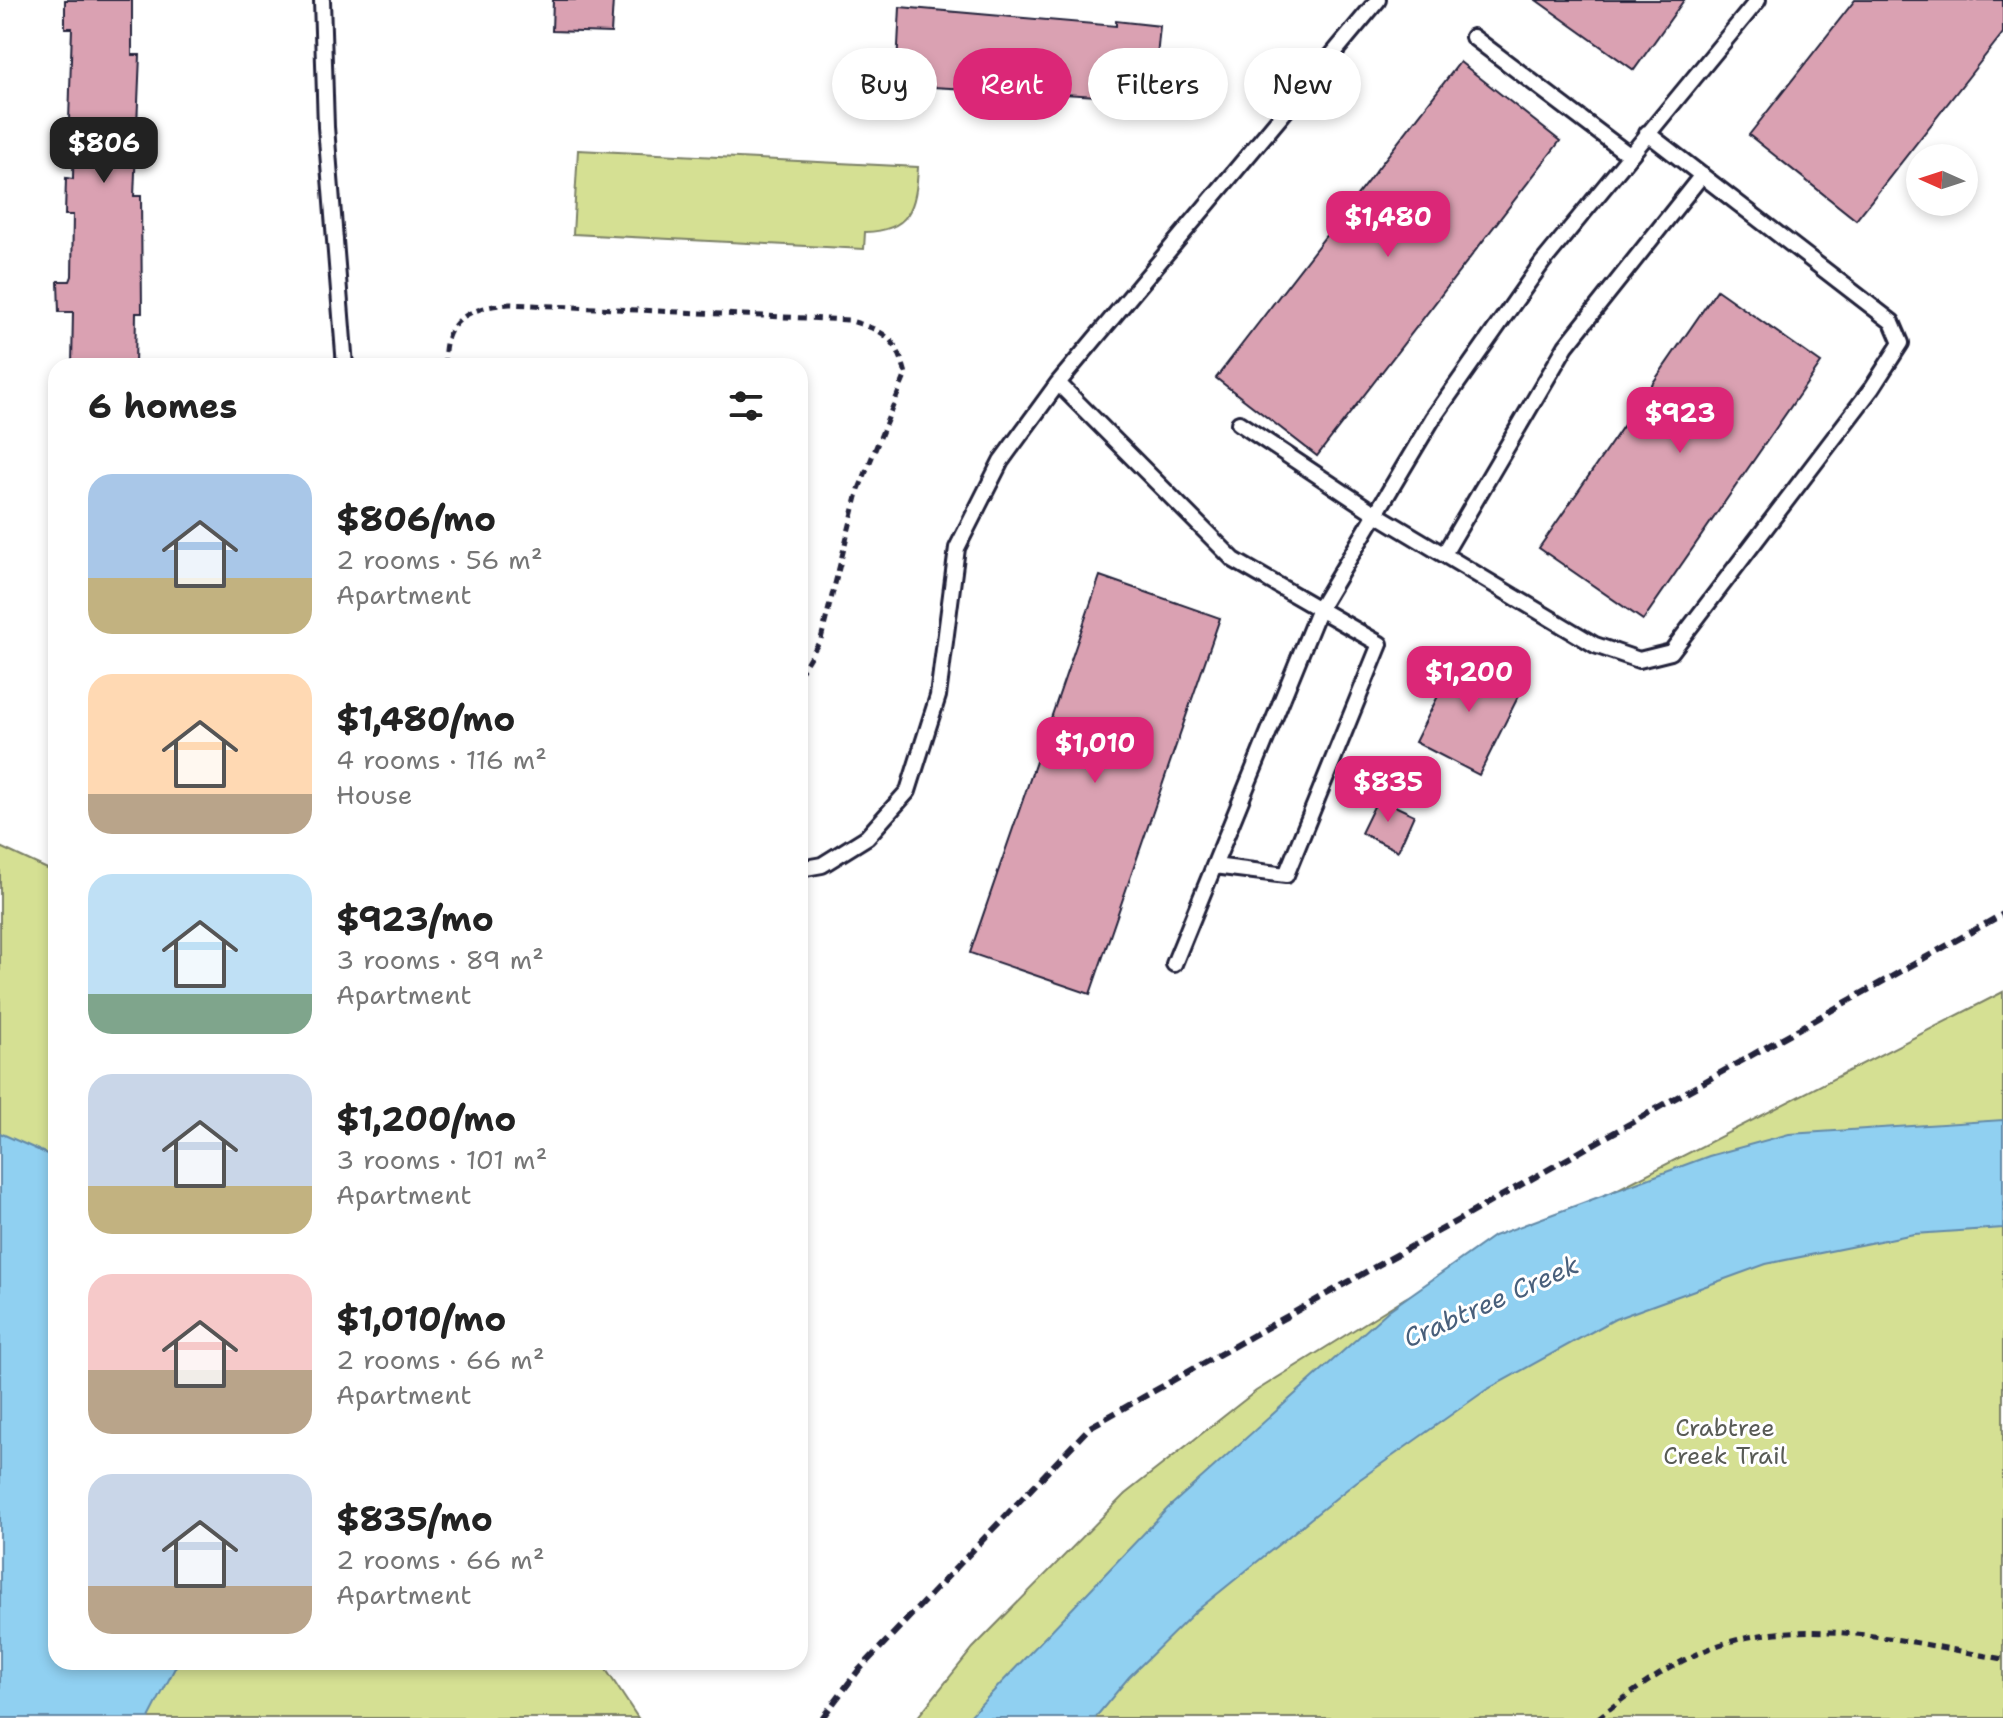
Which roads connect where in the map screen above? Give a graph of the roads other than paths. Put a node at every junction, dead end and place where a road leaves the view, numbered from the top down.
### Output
1 (322, 0) edge
2 (1378, 0) edge
3 (1758, 0) edge
4 (1473, 37) dead end
5 (1647, 133) junction
6 (1629, 155) junction
7 (1702, 175) junction
8 (344, 358) edge
9 (1058, 383) junction
10 (1239, 423) dead end
11 (1376, 514) junction
12 (1444, 554) junction
13 (1319, 609) junction
14 (1214, 866) junction
15 (808, 868) edge
16 (1174, 964) dead end

1 - 8 lane
2 - 9 lane
3 - 5 lane
4 - 6 lane
5 - 6 lane
5 - 7 lane
6 - 11 lane
7 - 12 lane
7 - 12 lane
9 - 13 lane
9 - 15 lane
10 - 11 lane
11 - 12 lane
11 - 13 lane
13 - 14 lane
13 - 14 lane
14 - 16 lane

